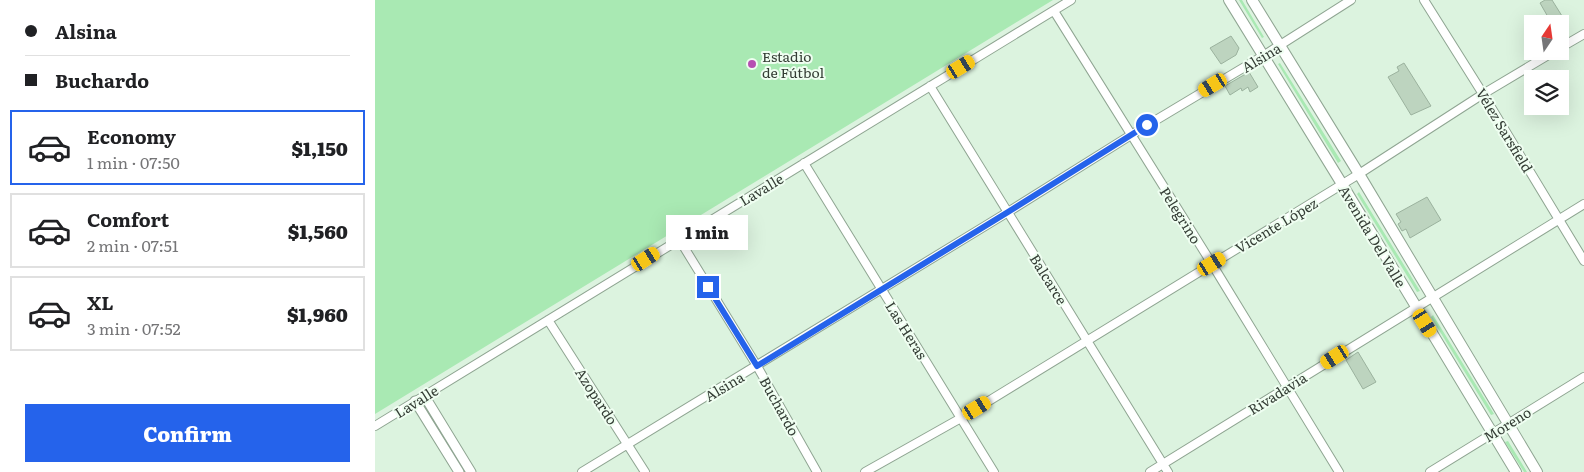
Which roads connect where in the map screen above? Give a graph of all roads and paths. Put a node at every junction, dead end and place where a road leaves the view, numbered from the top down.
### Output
1 (1071, 0) edge
2 (1229, 0) edge
3 (1251, 0) edge
4 (1351, 0) edge
5 (1424, 0) edge
6 (1054, 11) junction
7 (1584, 34) edge
8 (1569, 43) edge
9 (1280, 46) junction
10 (1263, 56) junction
11 (1540, 60) edge
12 (930, 86) junction
13 (1483, 94) junction
14 (1131, 134) junction
15 (804, 163) junction
16 (1359, 174) junction
17 (1342, 184) junction
18 (1584, 204) edge
19 (1008, 212) junction
20 (1559, 220) junction
21 (679, 239) junction
22 (1584, 261) edge
23 (1212, 264) junction
24 (882, 289) junction
25 (1432, 297) junction
26 (1415, 307) junction
27 (548, 320) junction
28 (1087, 340) junction
29 (757, 366) junction
30 (1584, 377) edge
31 (1286, 387) junction
32 (424, 395) junction
33 (415, 401) junction
34 (961, 418) junction
35 (1509, 423) junction
36 (375, 426) edge
37 (1493, 433) junction
38 (628, 444) junction
39 (1163, 464) junction
40 (459, 472) edge
41 (471, 472) edge
42 (582, 472) edge
43 (645, 472) edge
44 (817, 472) edge
45 (865, 472) edge
46 (994, 472) edge
47 (1150, 472) edge
48 (1168, 472) edge
49 (1339, 472) edge
50 (1430, 472) edge
51 (1516, 472) edge
52 (1537, 472) edge

1 - 6 street, Lavalle
2 - 10 main road, Avenida Del Valle
3 - 9 main road, Avenida Del Valle
4 - 9 street, Alsina
5 - 13 street, Vélez Sarsfield
6 - 12 street, Lavalle
6 - 14 street, Pelegrino
7 - 8 street
9 - 10 street, Alsina
9 - 16 main road, Avenida Del Valle
10 - 14 street, Alsina
10 - 17 main road, Avenida Del Valle
11 - 13 street, Vicente López
12 - 15 street, Lavalle
12 - 19 street, Balcarce
13 - 16 street, Vicente López
13 - 20 street, Vélez Sarsfield
14 - 19 street, Alsina
14 - 23 street, Pelegrino
15 - 21 street, Lavalle
15 - 24 street, Las Heras
16 - 17 street, Vicente López
16 - 25 main road, Avenida Del Valle
17 - 23 street, Vicente López
17 - 26 main road, Avenida Del Valle
18 - 20 street, Rivadavia
19 - 24 street, Alsina
19 - 28 street, Balcarce
20 - 22 street, Vélez Sarsfield
20 - 25 street, Rivadavia
21 - 27 street, Lavalle
21 - 29 street, Buchardo
23 - 28 street, Vicente López
23 - 31 street, Pelegrino
24 - 29 street, Alsina
24 - 34 street, Las Heras
25 - 26 street, Rivadavia
25 - 35 main road, Avenida Del Valle
26 - 31 street, Rivadavia
26 - 37 main road, Avenida Del Valle
27 - 32 street, Lavalle
27 - 38 street, Azopardo
28 - 34 street, Vicente López
28 - 39 street, Balcarce
29 - 38 street, Alsina
29 - 44 street, Buchardo
30 - 35 street, Moreno
31 - 39 street, Rivadavia
31 - 49 street, Pelegrino
32 - 33 street, Lavalle
32 - 41 street
33 - 36 street, Lavalle
33 - 40 street
34 - 45 street, Vicente López
34 - 46 street, Las Heras
35 - 37 street, Moreno
35 - 52 main road, Avenida Del Valle
37 - 50 street, Moreno
37 - 51 main road, Avenida Del Valle
38 - 42 street, Alsina
38 - 43 street, Azopardo
39 - 47 street, Rivadavia
39 - 48 street, Balcarce

